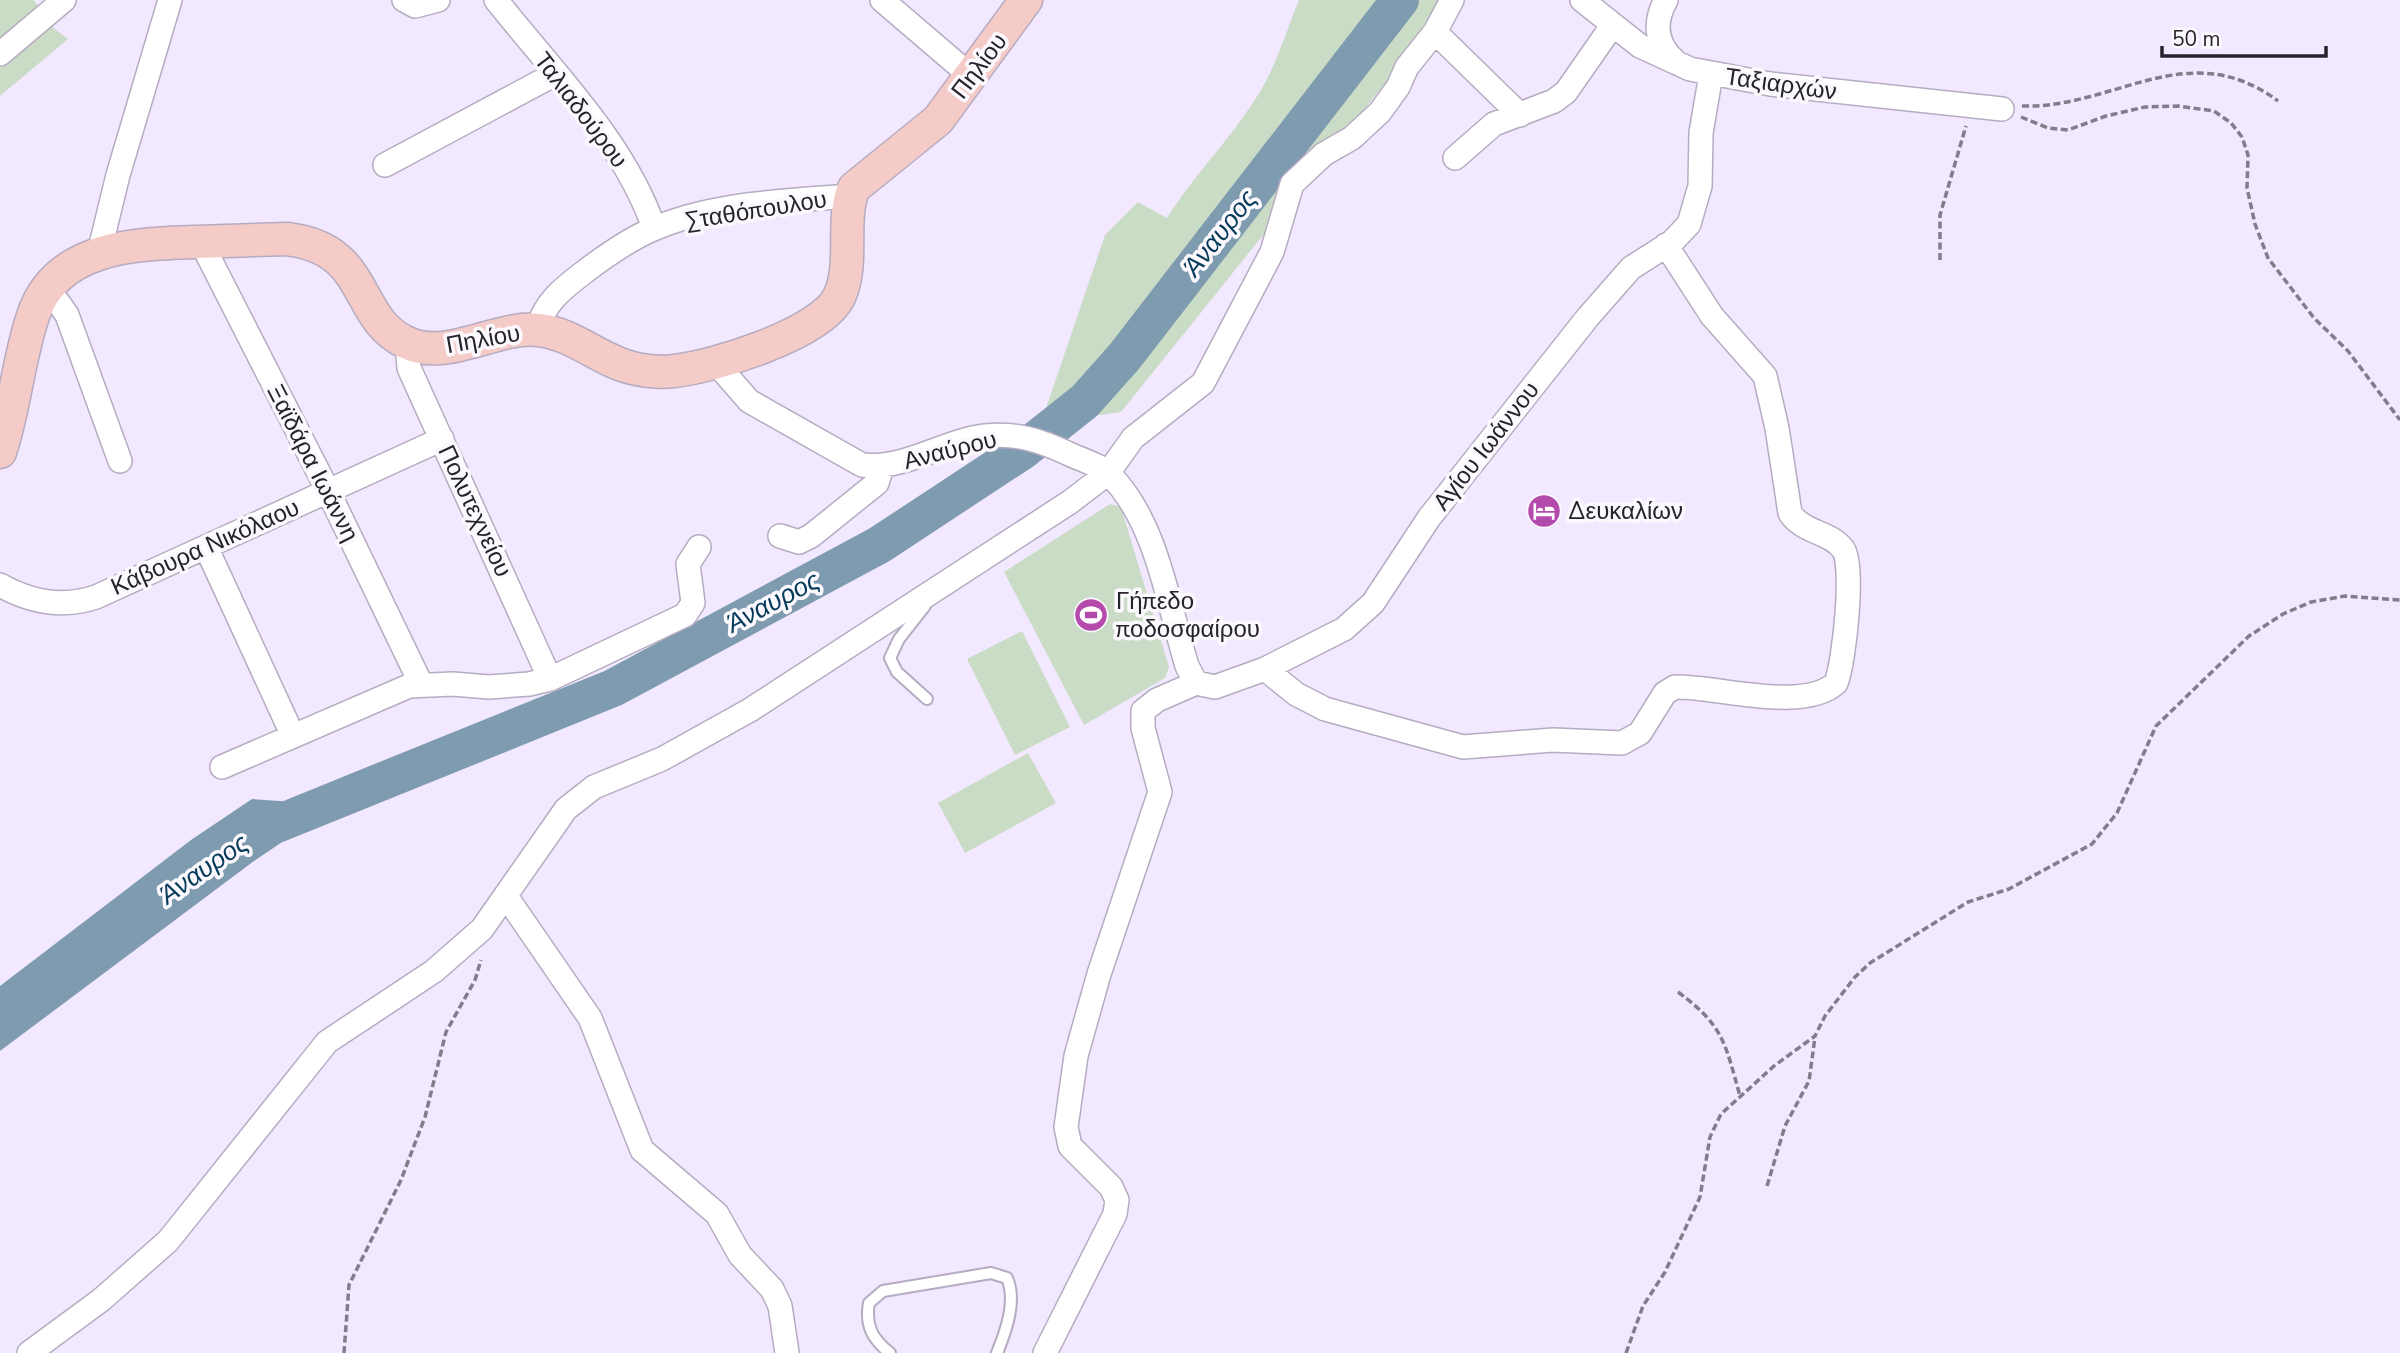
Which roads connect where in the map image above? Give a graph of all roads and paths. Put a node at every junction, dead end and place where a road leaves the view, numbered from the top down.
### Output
1 (64, 0) edge
2 (170, 0) edge
3 (404, 0) edge
4 (438, 0) edge
5 (496, 0) edge
6 (882, 0) edge
7 (1026, 0) edge
8 (1452, 0) edge
9 (1582, 0) edge
10 (1666, 0) edge
11 (1612, 26) junction
12 (1435, 32) junction
13 (0, 54) edge
14 (1682, 67) junction
15 (555, 74) junction
16 (1711, 74) junction
17 (972, 77) junction
18 (2278, 101) dead end
19 (1971, 107) junction
20 (2002, 109) junction
21 (1520, 115) junction
22 (1455, 159) dead end
23 (385, 165) dead end
24 (851, 196) junction
25 (654, 228) junction
26 (201, 242) junction
27 (1666, 245) junction
28 (99, 253) junction
29 (1940, 260) dead end
30 (42, 294) junction
31 (537, 330) junction
32 (407, 343) junction
33 (715, 362) junction
34 (2400, 420) edge
35 (442, 439) junction
36 (0, 452) edge
37 (120, 461) dead end
38 (882, 467) junction
39 (1108, 473) junction
40 (328, 491) junction
41 (780, 536) dead end
42 (206, 547) junction
43 (699, 548) dead end
44 (0, 585) edge
45 (942, 585) junction
46 (2400, 600) edge
47 (1265, 669) junction
48 (550, 679) junction
49 (1196, 683) junction
50 (421, 684) junction
51 (928, 699) dead end
52 (293, 736) junction
53 (222, 767) dead end
54 (506, 896) junction
55 (482, 959) dead end
56 (1678, 992) dead end
57 (1815, 1035) junction
58 (1740, 1096) junction
59 (1767, 1186) dead end
60 (29, 1353) edge
61 (344, 1353) edge
62 (788, 1353) edge
63 (890, 1353) edge
64 (997, 1353) edge
65 (1045, 1353) edge
66 (1626, 1353) edge

1 - 13 street
2 - 28 street
3 - 4 street
5 - 15 street, Ταλιαδούρου
6 - 17 street
7 - 17 main road, Πηλίου
8 - 12 street
9 - 11 street, Ταξιαρχών
10 - 14 street
11 - 14 street, Ταξιαρχών
11 - 21 street
12 - 21 street
12 - 39 street
14 - 16 street, Ταξιαρχών
15 - 23 street
15 - 25 street, Ταλιαδούρου
16 - 19 street, Ταξιαρχών
16 - 27 street, Αγίου Ιωάννου
17 - 24 main road, Πηλίου
18 - 20 path
19 - 20 street, Ταξιαρχών
19 - 29 path
20 - 34 path
21 - 22 street
24 - 25 street, Σταθόπουλου
24 - 33 main road, Πηλίου
25 - 31 street, Σταθόπουλου
26 - 28 main road
26 - 32 main road
26 - 40 street, Ξαϊδάρα Ιωάννη
27 - 47 street, Αγίου Ιωάννου
27 - 47 street
28 - 30 main road
30 - 36 main road
30 - 37 street
31 - 32 main road, Πηλίου
31 - 33 main road, Πηλίου
32 - 35 street, Πολυτεχνείου
33 - 38 street, Αναύρου
35 - 40 street, Κάβουρα Νικόλαου
35 - 48 street, Πολυτεχνείου
38 - 39 street, Αναύρου
38 - 41 street
39 - 45 street
39 - 49 street, Αναύρου
40 - 42 street, Κάβουρα Νικόλαου
40 - 50 street, Ξαϊδάρα Ιωάννη
42 - 44 street, Κάβουρα Νικόλαου
42 - 52 street
43 - 48 street
45 - 51 lane
45 - 54 street
46 - 57 path
47 - 49 street, Αγίου Ιωάννου
48 - 50 street
49 - 65 street, Αγίου Ιωάννου
50 - 52 street
52 - 53 street
54 - 60 street
54 - 62 street
55 - 61 path
56 - 58 path
57 - 58 path
57 - 59 path
58 - 66 path
63 - 64 lane

